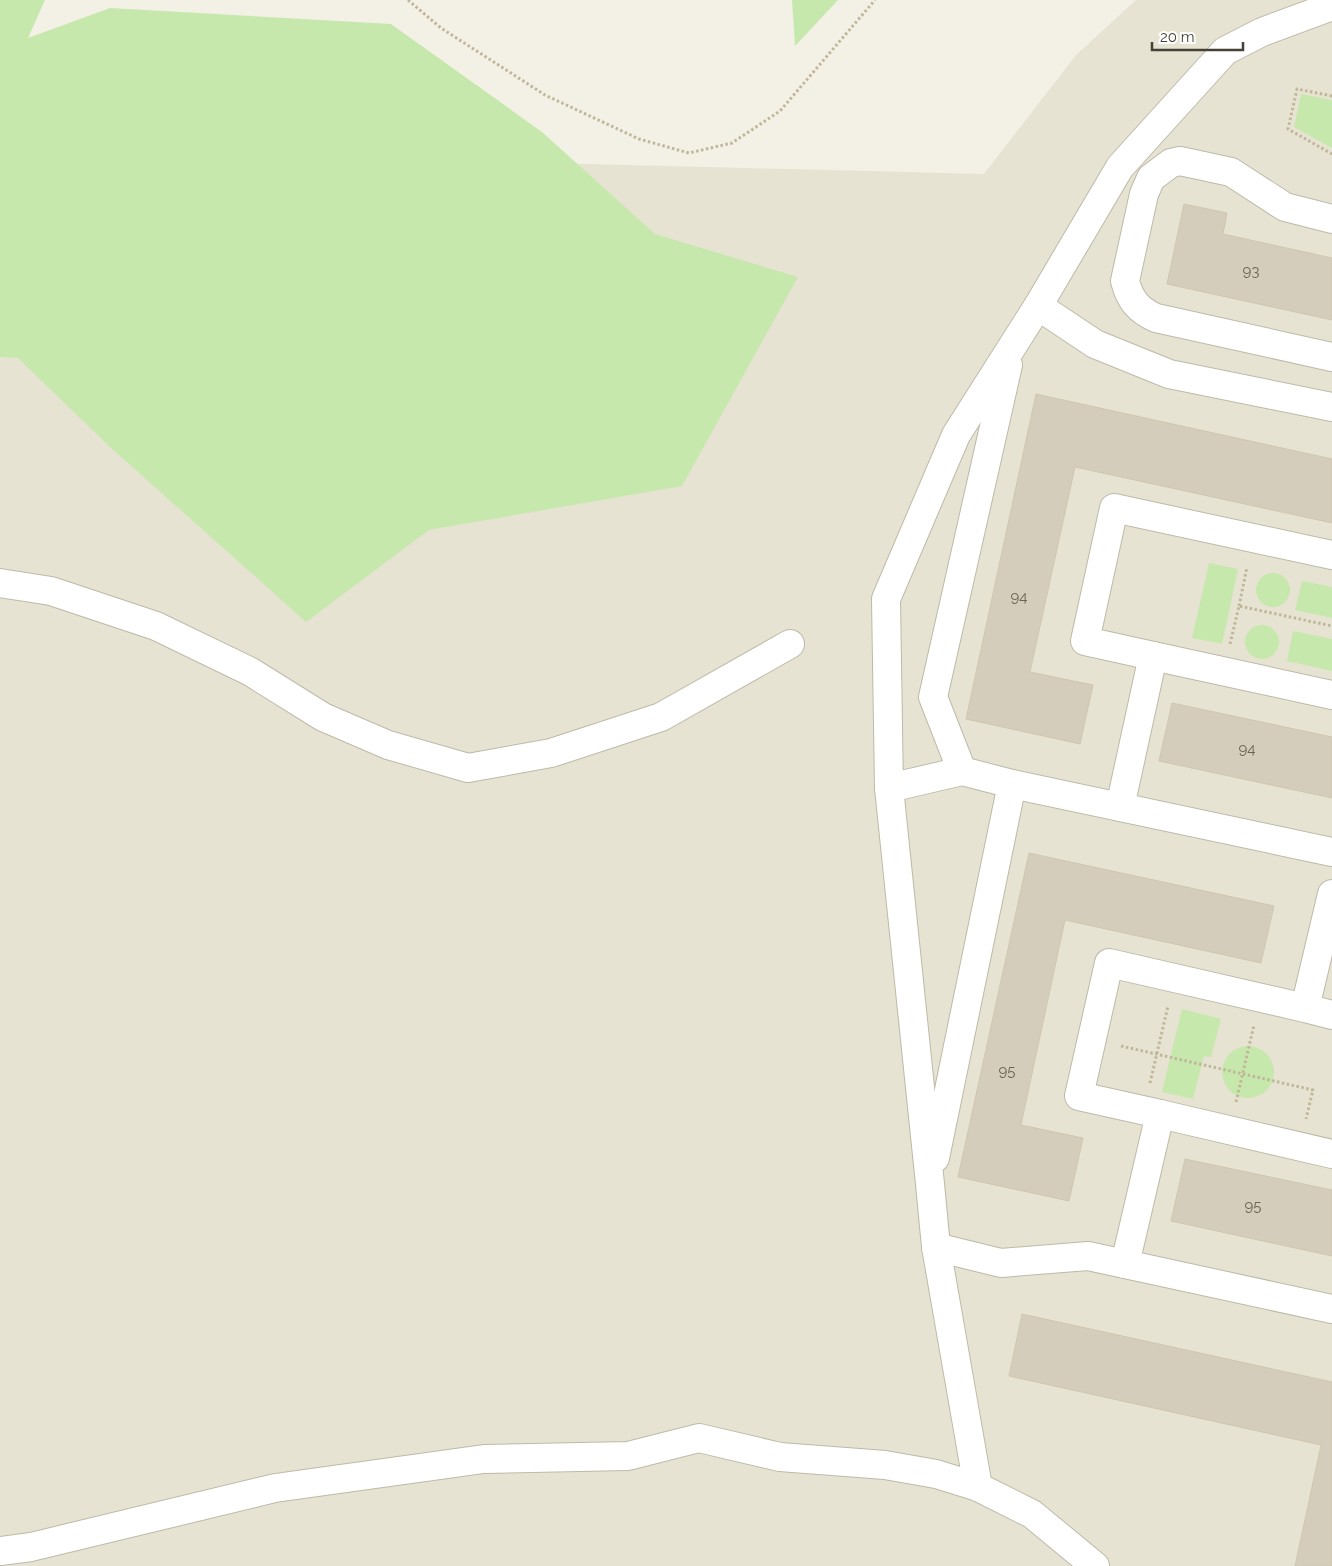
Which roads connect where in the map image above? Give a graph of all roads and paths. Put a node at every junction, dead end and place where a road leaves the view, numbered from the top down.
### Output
1 (408, 0) edge
2 (875, 0) edge
3 (1332, 6) edge
4 (1332, 96) edge
5 (1332, 154) edge
6 (1332, 219) edge
7 (1038, 306) junction
8 (1013, 346) junction
9 (1332, 357) edge
10 (1332, 407) edge
11 (1254, 538) junction
12 (1332, 555) edge
13 (0, 583) edge
14 (1239, 606) junction
15 (1332, 626) edge
16 (790, 644) dead end
17 (1153, 656) junction
18 (1224, 672) junction
19 (1332, 695) edge
20 (962, 771) junction
21 (1012, 784) junction
22 (890, 788) junction
23 (1120, 807) junction
24 (1332, 852) edge
25 (1332, 894) edge
26 (1175, 978) junction
27 (1260, 998) junction
28 (1306, 1008) junction
29 (1332, 1014) edge
30 (1092, 1039) junction
31 (1157, 1054) junction
32 (1242, 1074) junction
33 (1152, 1112) junction
34 (1229, 1130) junction
35 (1299, 1146) junction
36 (1332, 1154) edge
37 (930, 1184) junction
38 (936, 1247) junction
39 (1125, 1264) junction
40 (1332, 1309) edge
41 (978, 1487) junction
42 (0, 1551) edge
43 (1095, 1566) edge

1 - 2 path
3 - 7 street
4 - 5 path
6 - 9 street
7 - 8 street
7 - 10 street
8 - 20 street
8 - 22 street
11 - 12 street
11 - 14 path
11 - 17 street
13 - 16 street
14 - 15 path
14 - 18 path
17 - 18 street
17 - 23 street
18 - 19 street
20 - 21 street
20 - 22 street
21 - 23 street
21 - 37 street
22 - 37 street
23 - 24 street
25 - 28 street
26 - 27 street
26 - 30 street
26 - 31 path
27 - 28 street
27 - 32 path
28 - 29 street
30 - 31 path
30 - 33 street
31 - 32 path
31 - 33 path
32 - 34 path
32 - 35 path
33 - 34 street
33 - 39 street
34 - 35 street
35 - 36 street
37 - 38 street
38 - 39 street
38 - 41 street
39 - 40 street
41 - 42 street
41 - 43 street

